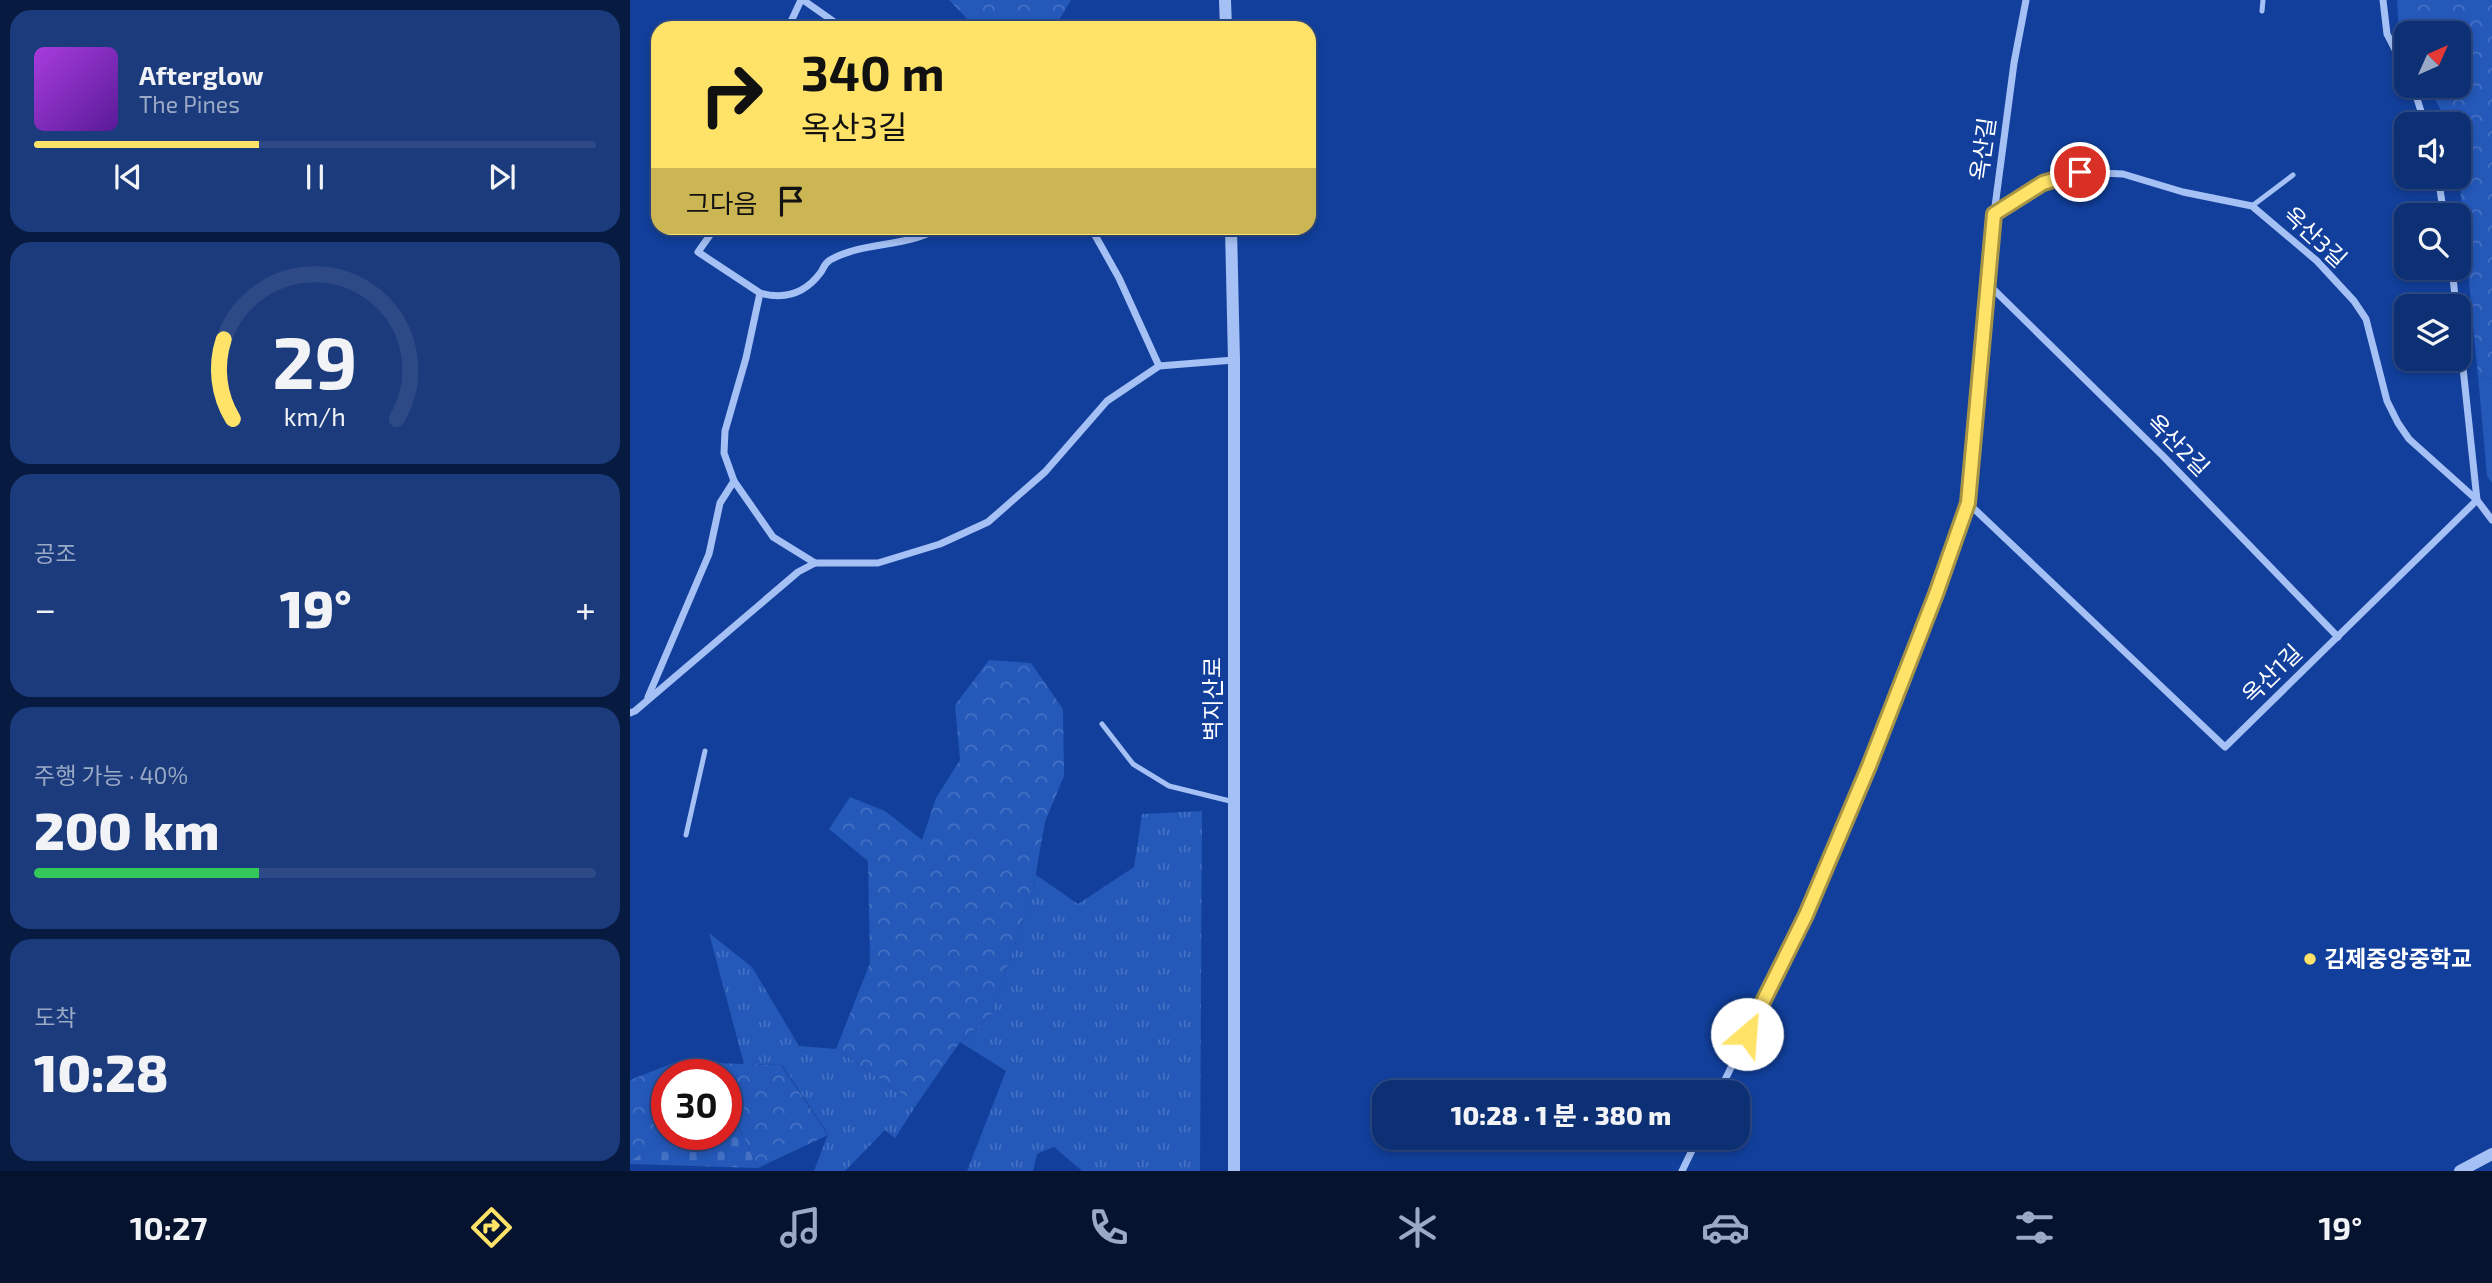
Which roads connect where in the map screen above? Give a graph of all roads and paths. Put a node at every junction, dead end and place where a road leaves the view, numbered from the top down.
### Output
1 (802, 0) edge
2 (1225, 0) edge
3 (2026, 0) edge
4 (2263, 0) edge
5 (2383, 0) edge
6 (2262, 10) dead end
7 (792, 21) edge
8 (833, 21) edge
9 (1226, 21) edge
10 (2394, 48) edge
11 (2294, 175) dead end
12 (2252, 206) junction
13 (1994, 214) junction
14 (710, 235) edge
15 (924, 235) edge
16 (1095, 235) edge
17 (1231, 235) edge
18 (1987, 283) junction
19 (760, 293) junction
20 (1234, 360) junction
21 (1159, 366) junction
22 (2463, 371) edge
23 (734, 481) junction
24 (2477, 500) junction
25 (1968, 503) junction
26 (2492, 520) edge
27 (815, 563) junction
28 (2338, 637) junction
29 (646, 701) junction
30 (632, 712) edge
31 (1102, 724) dead end
32 (705, 751) dead end
33 (1234, 802) junction
34 (686, 835) dead end
35 (1725, 1080) edge
36 (1692, 1150) edge
37 (2492, 1153) edge
38 (1234, 1171) edge
39 (1682, 1171) edge
40 (2460, 1171) edge

1 - 7 street
1 - 8 street
2 - 9 street
3 - 13 street, 옥산길
4 - 6 lane
5 - 10 street
11 - 12 lane
12 - 13 street, 옥산3길
12 - 24 street, 옥산3길
13 - 18 street, 옥산길
14 - 19 street
15 - 19 street
16 - 21 street
17 - 20 street, 벽지산로
18 - 25 street, 옥산길
18 - 28 street, 옥산2길
19 - 23 street
20 - 21 street
20 - 33 street, 벽지산로
21 - 27 street
22 - 24 street
23 - 27 street
23 - 29 street
24 - 26 street, 옥산3길
24 - 28 street, 옥산1길
25 - 28 street, 옥산1길
25 - 35 street, 옥산길
27 - 29 street
29 - 30 street
31 - 33 lane
32 - 34 lane
33 - 38 street, 벽지산로
36 - 39 street
37 - 40 street

